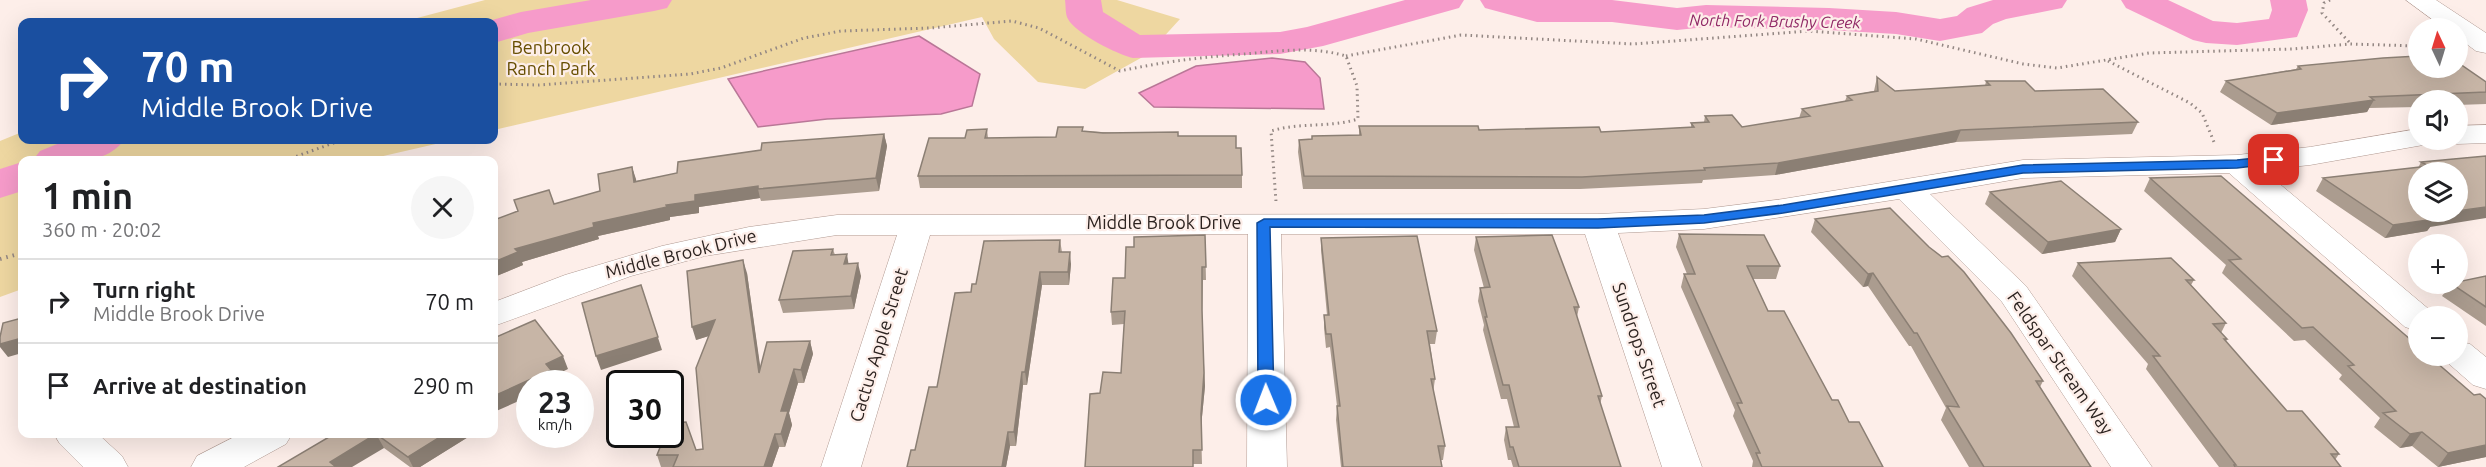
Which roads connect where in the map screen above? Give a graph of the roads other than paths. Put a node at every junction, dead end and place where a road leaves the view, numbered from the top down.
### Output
1 (2419, 0) edge
2 (2486, 45) edge
3 (2486, 134) edge
4 (2468, 135) edge
5 (2408, 140) edge
6 (2227, 154) junction
7 (1905, 187) junction
8 (1270, 216) junction
9 (917, 224) junction
10 (1598, 224) junction
11 (2408, 310) edge
12 (498, 313) edge
13 (2468, 362) edge
14 (2486, 376) edge
15 (78, 438) edge
16 (265, 438) edge
17 (108, 467) edge
18 (211, 467) edge
19 (841, 467) edge
20 (1267, 467) edge
21 (1682, 467) edge
22 (2132, 467) edge

1 - 2 street
3 - 4 street
5 - 6 street, Middle Brook Drive
6 - 7 street, Middle Brook Drive
6 - 11 street
7 - 10 street, Middle Brook Drive
7 - 22 street, Feldspar Stream Way
8 - 9 street, Middle Brook Drive
8 - 10 street, Middle Brook Drive
8 - 20 street
9 - 12 street, Middle Brook Drive
9 - 19 street, Cactus Apple Street
10 - 21 street, Sundrops Street
13 - 14 street
15 - 17 street
16 - 18 street

